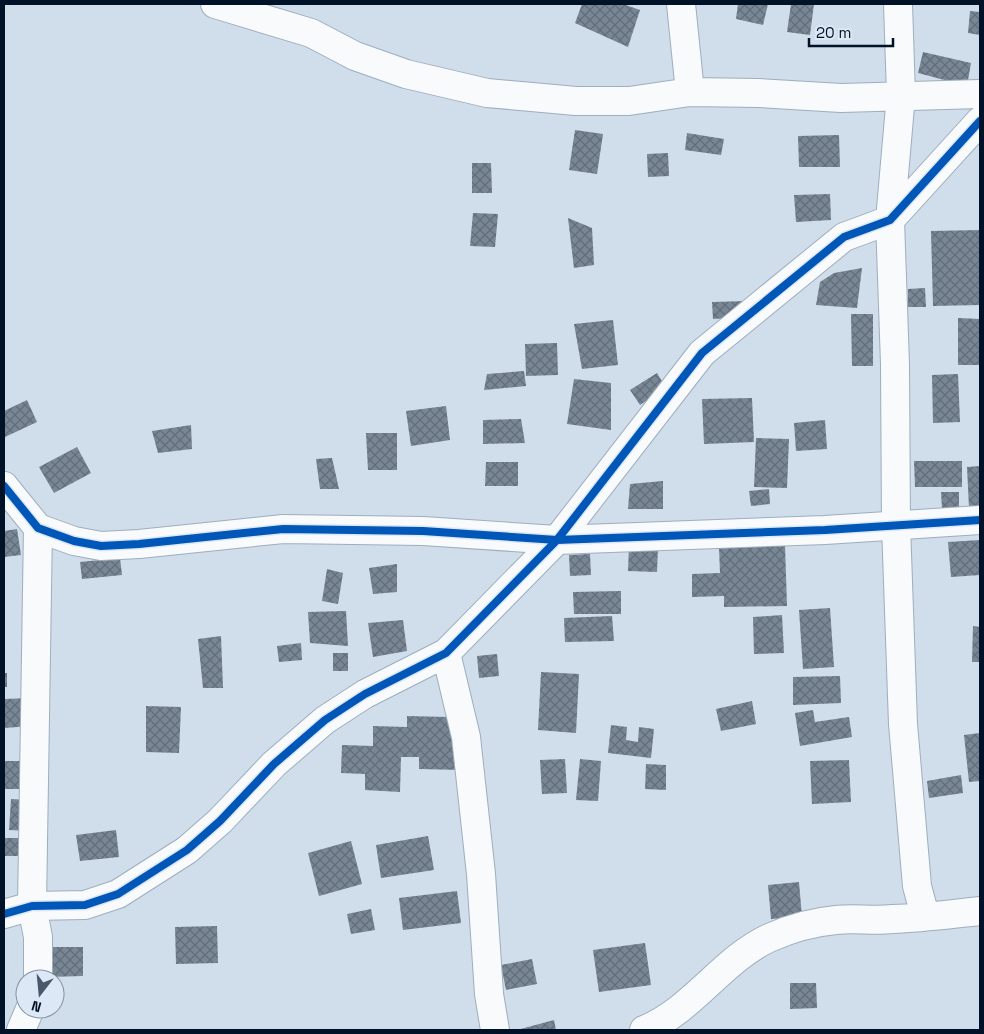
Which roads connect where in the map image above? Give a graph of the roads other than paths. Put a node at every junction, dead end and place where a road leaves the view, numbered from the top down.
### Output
1 (215, 4) edge
2 (681, 4) edge
3 (898, 4) edge
4 (690, 92) junction
5 (980, 94) edge
6 (901, 95) junction
7 (980, 121) edge
8 (890, 220) junction
9 (4, 486) edge
10 (980, 520) edge
11 (896, 525) junction
12 (38, 528) junction
13 (557, 540) junction
14 (446, 652) junction
15 (32, 906) junction
16 (980, 911) edge
17 (4, 914) edge
18 (925, 916) junction
19 (38, 969) edge
20 (496, 1030) edge
21 (644, 1030) edge

1 - 4 street
2 - 4 street
3 - 6 street
4 - 6 street
5 - 6 street
6 - 8 street
7 - 8 street
8 - 11 street
8 - 13 street
9 - 12 street
10 - 11 street
11 - 13 street
11 - 18 street
12 - 13 street
12 - 15 street
13 - 14 street
14 - 15 street
14 - 20 street
15 - 17 street
15 - 19 street
16 - 18 street
18 - 21 street

